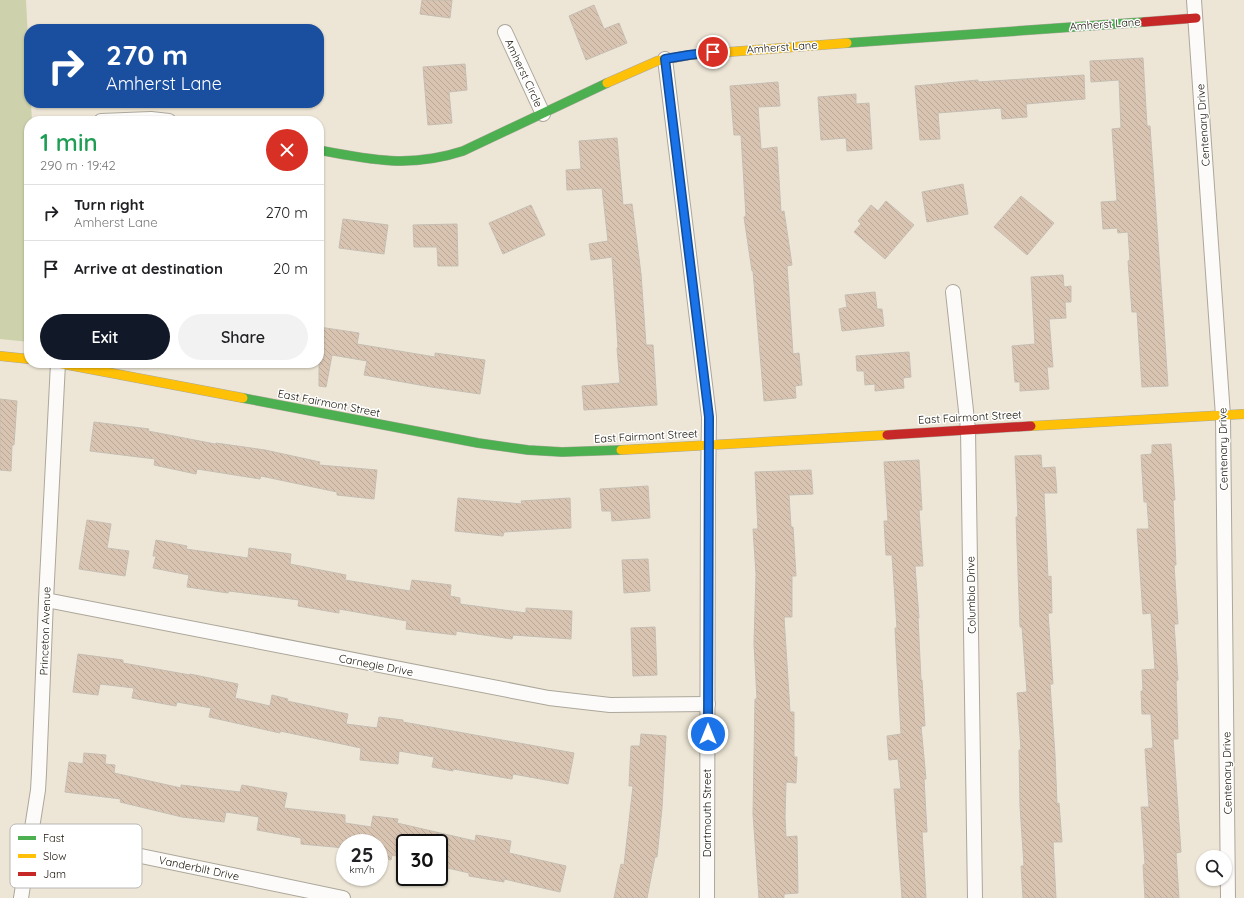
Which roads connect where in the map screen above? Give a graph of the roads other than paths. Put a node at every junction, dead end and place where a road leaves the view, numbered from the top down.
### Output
1 (1194, 0) edge
2 (1196, 18) junction
3 (506, 32) dead end
4 (665, 59) junction
5 (543, 114) junction
6 (324, 151) edge
7 (953, 292) dead end
8 (0, 356) edge
9 (24, 358) edge
10 (58, 368) edge
11 (84, 368) edge
12 (1244, 414) edge
13 (1223, 416) junction
14 (968, 429) junction
15 (709, 444) junction
16 (46, 600) junction
17 (708, 704) junction
18 (32, 824) edge
19 (142, 857) edge
20 (22, 888) edge
21 (334, 897) edge
22 (21, 898) edge
23 (707, 898) edge
24 (975, 898) edge
25 (1228, 898) edge

1 - 2 street, Centenary Drive
2 - 4 street, Amherst Lane
2 - 13 street, Centenary Drive
3 - 5 street, Amherst Circle
4 - 5 street, Amherst Lane
4 - 15 street, Dartmouth Street
5 - 6 street, Amherst Lane
7 - 14 street, Columbia Drive
8 - 9 street
10 - 16 street, Princeton Avenue
11 - 15 street, East Fairmont Street
12 - 13 street, East Fairmont Street
13 - 14 street, East Fairmont Street
13 - 25 street, Centenary Drive
14 - 15 street, East Fairmont Street
14 - 24 street, Columbia Drive
15 - 17 street, Dartmouth Street
16 - 17 street, Carnegie Drive
16 - 18 street, Princeton Avenue
17 - 23 street, Dartmouth Street
19 - 21 street, Vanderbilt Drive
20 - 22 street, Princeton Avenue

